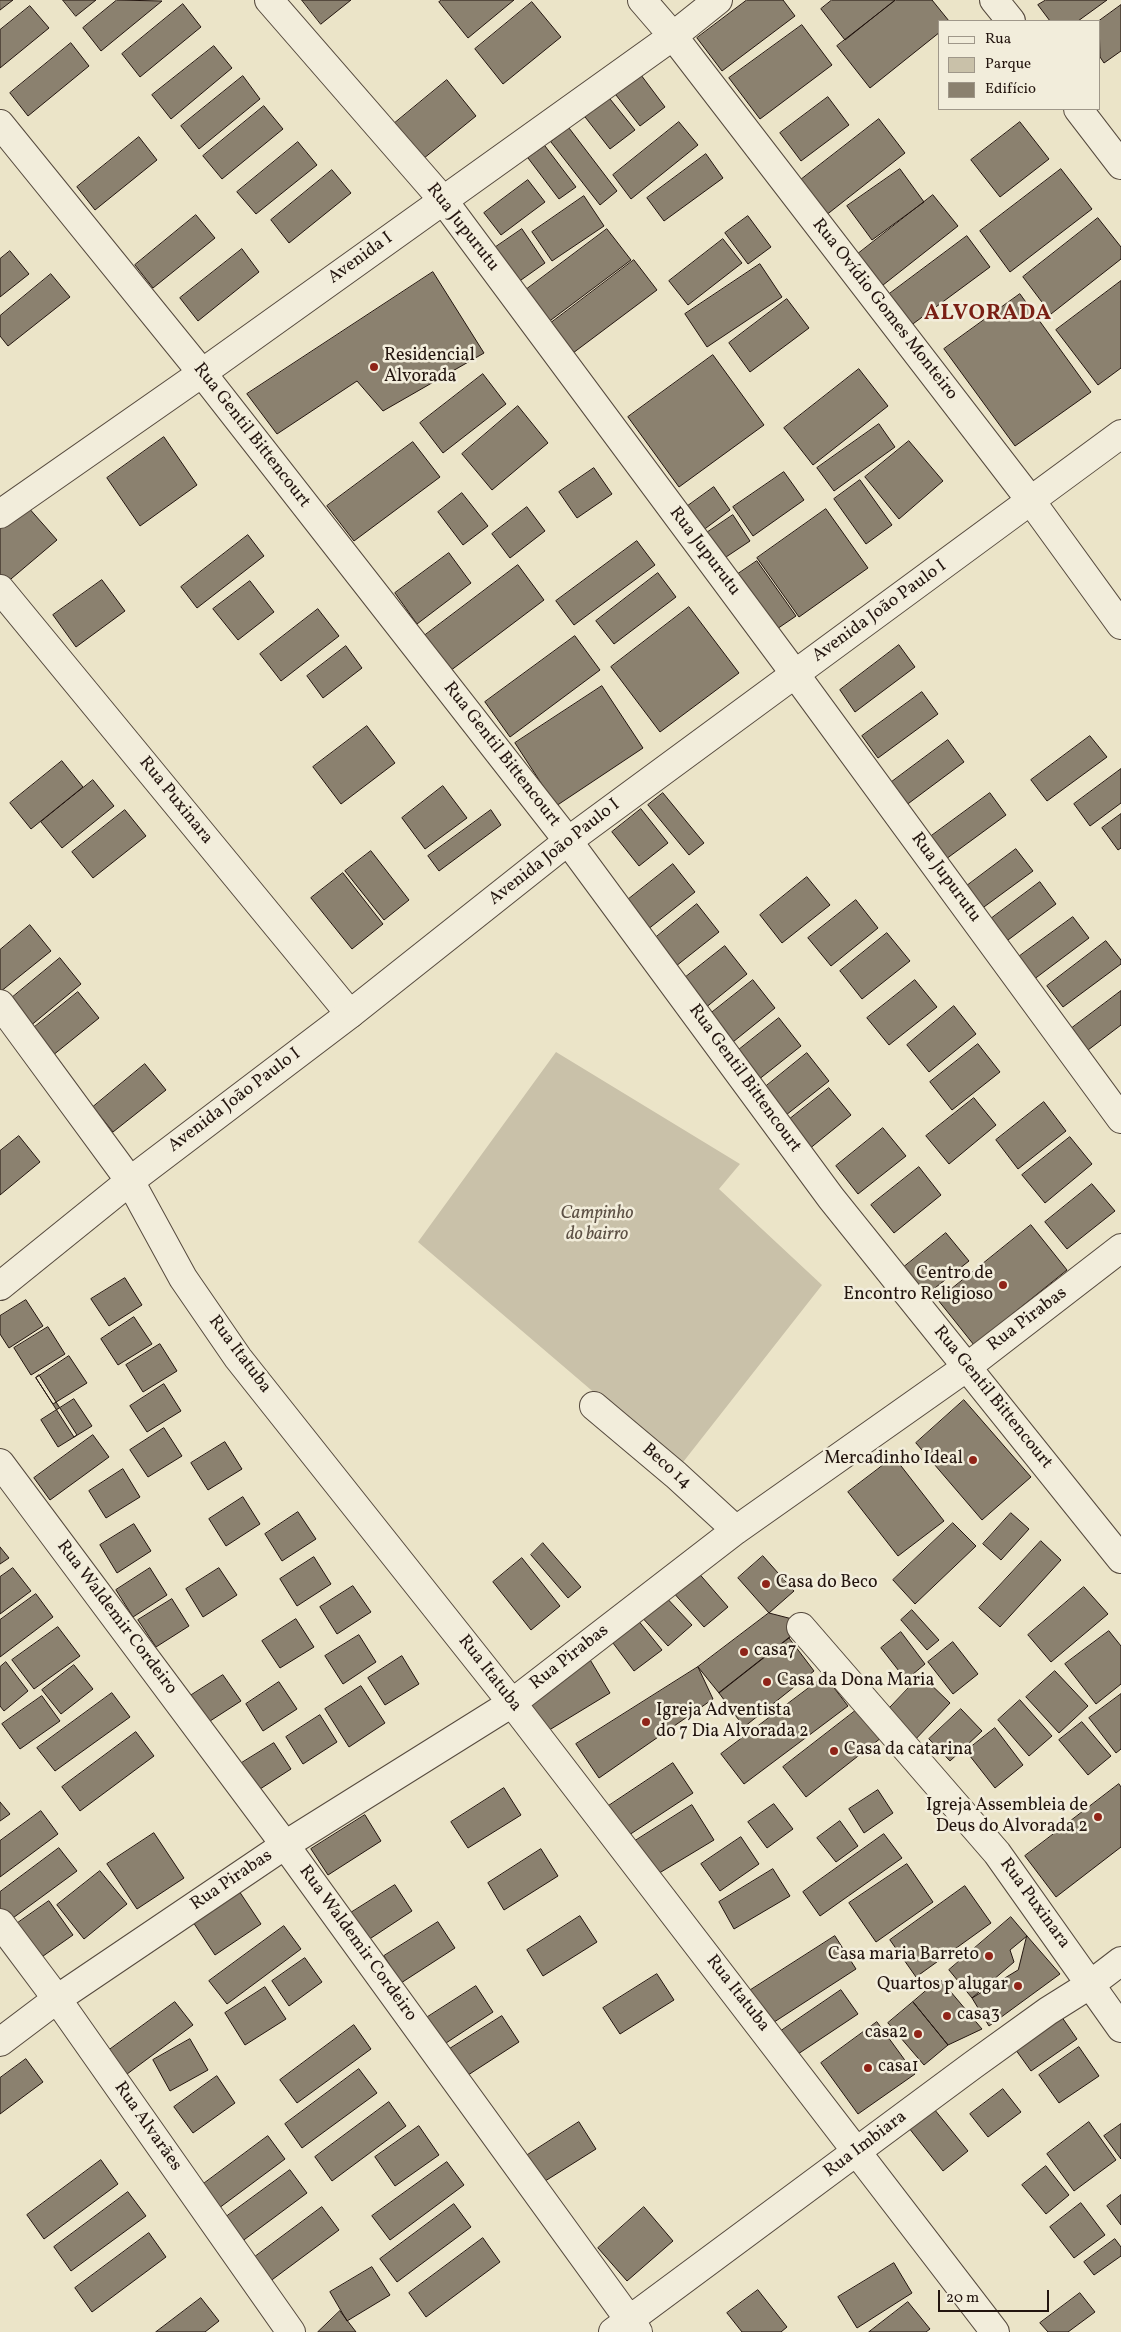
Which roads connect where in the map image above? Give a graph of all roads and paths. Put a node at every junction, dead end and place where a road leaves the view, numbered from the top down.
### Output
1 (269, 0) edge
2 (642, 0) edge
3 (718, 0) edge
4 (994, 0) edge
5 (1010, 20) edge
6 (672, 36) junction
7 (1079, 110) edge
8 (0, 124) edge
9 (1121, 164) edge
10 (443, 200) junction
11 (202, 374) junction
12 (1121, 434) edge
13 (1031, 501) junction
14 (0, 514) edge
15 (0, 589) edge
16 (1121, 625) edge
17 (795, 674) junction
18 (568, 841) junction
19 (0, 1004) edge
20 (350, 1014) junction
21 (1121, 1119) edge
22 (130, 1181) junction
23 (1121, 1248) edge
24 (0, 1286) edge
25 (967, 1367) junction
26 (594, 1406) dead end
27 (0, 1462) edge
28 (736, 1530) junction
29 (1121, 1559) edge
30 (801, 1627) dead end
31 (512, 1703) junction
32 (285, 1845) junction
33 (0, 1923) edge
34 (1121, 1962) edge
35 (1091, 1984) junction
36 (57, 2000) junction
37 (1121, 2028) edge
38 (0, 2042) edge
39 (858, 2152) junction
40 (627, 2328) edge
41 (291, 2332) edge
42 (995, 2332) edge

1 - 10 street, Rua Jupurutu
2 - 6 street, Rua Ovídio Gomes Monteiro
3 - 6 street, Avenida I
4 - 5 street
6 - 10 street, Avenida I
6 - 13 street, Rua Ovídio Gomes Monteiro
7 - 9 street
8 - 11 street, Rua Gentil Bittencourt
10 - 11 street, Avenida I
10 - 17 street, Rua Jupurutu
11 - 14 street, Avenida I
11 - 18 street, Rua Gentil Bittencourt
12 - 13 street, Avenida João Paulo I
13 - 16 street, Rua Ovídio Gomes Monteiro
13 - 17 street, Avenida João Paulo I
15 - 20 street, Rua Puxinara
17 - 18 street, Avenida João Paulo I
17 - 21 street, Rua Jupurutu
18 - 20 street, Avenida João Paulo I
18 - 25 street, Rua Gentil Bittencourt
19 - 22 street, Rua Itatuba
20 - 22 street, Avenida João Paulo I
22 - 24 street, Avenida João Paulo I
22 - 31 street, Rua Itatuba
23 - 25 street, Rua Pirabas
25 - 28 street, Rua Pirabas
25 - 29 street, Rua Gentil Bittencourt
26 - 28 street, Beco 14
27 - 32 street, Rua Waldemir Cordeiro
28 - 31 street, Rua Pirabas
30 - 35 street, Rua Puxinara
31 - 32 street, Rua Pirabas
31 - 39 street, Rua Itatuba
32 - 36 street, Rua Pirabas
32 - 40 street, Rua Waldemir Cordeiro
33 - 36 street, Rua Alvarães
34 - 35 street, Rua Imbiara
35 - 37 street, Rua Puxinara
35 - 39 street, Rua Imbiara
36 - 38 street, Rua Pirabas
36 - 41 street, Rua Alvarães
39 - 40 street, Rua Imbiara
39 - 42 street, Rua Itatuba

